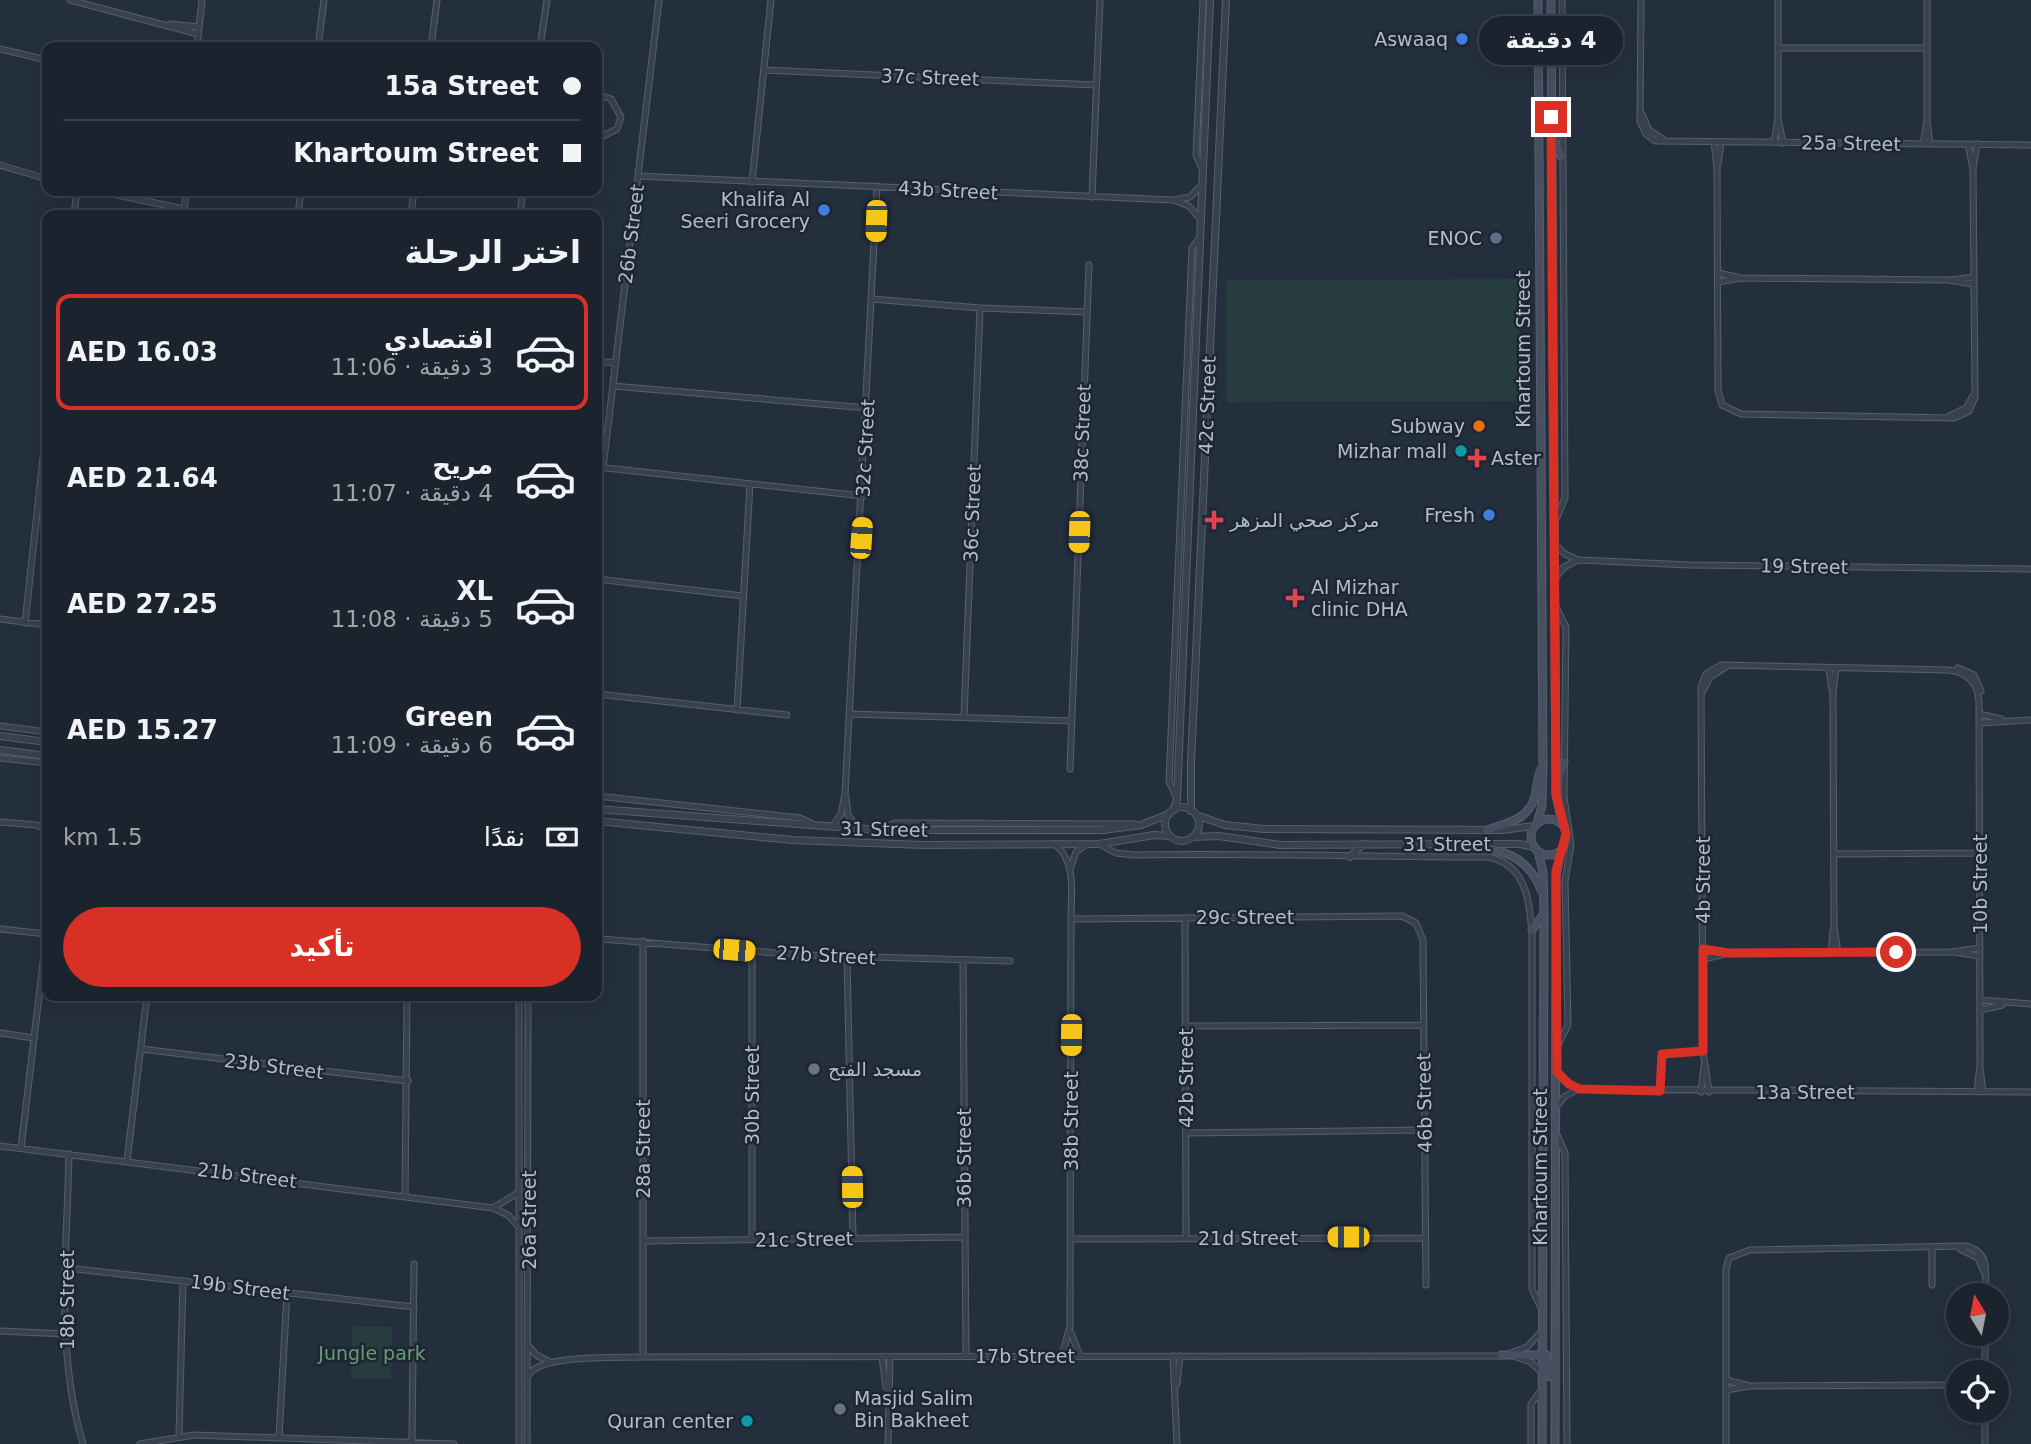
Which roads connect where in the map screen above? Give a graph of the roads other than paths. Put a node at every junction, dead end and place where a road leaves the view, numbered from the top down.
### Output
1 (70, 0) edge
2 (202, 0) edge
3 (324, 0) edge
4 (437, 0) edge
5 (547, 0) edge
6 (659, 0) edge
7 (771, 0) edge
8 (1100, 0) edge
9 (1203, 0) edge
10 (1210, 0) edge
11 (1226, 0) edge
12 (1538, 0) edge
13 (1551, 0) edge
14 (1562, 0) edge
15 (1641, 0) edge
16 (1778, 0) edge
17 (1927, 0) edge
18 (199, 30) junction
19 (198, 42) edge
20 (319, 42) edge
21 (432, 42) edge
22 (541, 42) edge
23 (1778, 48) junction
24 (1927, 48) junction
25 (0, 49) edge
26 (42, 59) edge
27 (764, 70) junction
28 (1097, 85) junction
29 (602, 96) edge
30 (1538, 100) junction
31 (1551, 100) junction
32 (1778, 119) junction
33 (1551, 134) junction
34 (602, 136) edge
35 (1714, 142) junction
36 (1721, 142) junction
37 (1774, 142) junction
38 (1783, 142) junction
39 (1927, 144) junction
40 (1968, 144) junction
41 (1977, 144) junction
42 (2031, 145) edge
43 (1561, 156) junction
44 (0, 165) edge
45 (1717, 167) junction
46 (1973, 169) junction
47 (1203, 171) junction
48 (638, 176) junction
49 (42, 178) edge
50 (752, 182) junction
51 (877, 186) junction
52 (1202, 186) junction
53 (118, 196) edge
54 (1092, 197) junction
55 (1173, 200) junction
56 (176, 210) edge
57 (1201, 219) junction
58 (1200, 238) junction
59 (1088, 265) dead end
60 (1718, 273) junction
61 (1973, 276) junction
62 (1741, 278) junction
63 (1948, 280) junction
64 (1718, 282) junction
65 (1974, 284) junction
66 (872, 299) junction
67 (980, 309) junction
68 (1087, 312) junction
69 (602, 362) edge
70 (616, 363) junction
71 (613, 386) junction
72 (867, 408) junction
73 (602, 455) edge
74 (42, 467) edge
75 (602, 467) edge
76 (750, 484) junction
77 (863, 496) junction
78 (1554, 525) junction
79 (1555, 544) junction
80 (1578, 560) junction
81 (2031, 569) edge
82 (1555, 579) junction
83 (602, 580) edge
84 (743, 596) junction
85 (1554, 603) junction
86 (0, 619) edge
87 (25, 623) junction
88 (42, 625) edge
89 (1832, 668) junction
90 (602, 695) edge
91 (737, 710) junction
92 (850, 714) junction
93 (1979, 714) junction
94 (787, 715) dead end
95 (964, 718) junction
96 (2004, 720) junction
97 (2031, 720) edge
98 (1072, 721) junction
99 (1979, 723) junction
100 (0, 726) edge
101 (42, 731) edge
102 (0, 736) edge
103 (42, 741) edge
104 (0, 750) edge
105 (42, 755) edge
106 (0, 758) edge
107 (1178, 760) junction
108 (42, 762) edge
109 (1191, 762) junction
110 (1564, 762) junction
111 (1543, 765) junction
112 (1070, 769) dead end
113 (1556, 780) junction
114 (845, 794) junction
115 (602, 797) edge
116 (1177, 799) junction
117 (602, 809) edge
118 (1171, 812) junction
119 (1194, 813) junction
120 (602, 821) edge
121 (0, 822) edge
122 (1562, 824) junction
123 (1535, 825) junction
124 (42, 828) edge
125 (820, 828) junction
126 (830, 828) junction
127 (862, 830) junction
128 (1487, 830) junction
129 (1170, 836) junction
130 (1192, 837) junction
131 (1054, 844) junction
132 (1090, 844) junction
133 (1099, 844) junction
134 (1363, 844) junction
135 (1467, 844) junction
136 (1536, 849) junction
137 (1561, 850) junction
138 (1980, 853) junction
139 (1834, 854) junction
140 (1350, 857) junction
141 (1070, 874) junction
142 (1543, 895) junction
143 (1544, 915) junction
144 (1185, 918) junction
145 (1072, 919) junction
146 (1416, 923) joint
147 (0, 929) edge
148 (1532, 930) junction
149 (42, 932) edge
150 (602, 939) edge
151 (643, 941) junction
152 (1980, 948) junction
153 (1703, 949) junction
154 (751, 951) junction
155 (1951, 952) junction
156 (1729, 953) junction
157 (1835, 953) junction
158 (1980, 956) junction
159 (847, 957) junction
160 (1704, 959) junction
161 (963, 960) junction
162 (1010, 961) dead end
163 (42, 973) edge
164 (1980, 1000) junction
165 (146, 1001) edge
166 (407, 1001) edge
167 (519, 1001) edge
168 (528, 1001) edge
169 (2006, 1004) junction
170 (2031, 1004) edge
171 (1980, 1010) junction
172 (1423, 1025) junction
173 (1185, 1026) junction
174 (0, 1033) edge
175 (34, 1038) junction
176 (141, 1049) junction
177 (1556, 1049) junction
178 (1703, 1051) junction
179 (1704, 1064) junction
180 (1557, 1072) junction
181 (408, 1081) junction
182 (1580, 1089) junction
183 (1660, 1091) junction
184 (1980, 1091) junction
185 (1701, 1092) junction
186 (1709, 1092) junction
187 (2031, 1092) edge
188 (1557, 1106) junction
189 (1424, 1130) junction
190 (1186, 1133) junction
191 (1557, 1135) junction
192 (0, 1146) edge
193 (21, 1148) junction
194 (69, 1154) junction
195 (127, 1161) junction
196 (519, 1192) junction
197 (405, 1198) junction
198 (493, 1208) junction
199 (519, 1227) junction
200 (965, 1237) junction
201 (1425, 1237) junction
202 (853, 1238) junction
203 (1186, 1238) junction
204 (1071, 1239) junction
205 (752, 1240) junction
206 (643, 1241) junction
207 (1932, 1248) junction
208 (414, 1264) dead end
209 (67, 1268) junction
210 (183, 1280) junction
211 (1986, 1283) edge
212 (1426, 1285) dead end
213 (1932, 1285) dead end
214 (287, 1292) junction
215 (414, 1307) junction
216 (1544, 1313) junction
217 (1070, 1326) junction
218 (1543, 1329) junction
219 (0, 1331) edge
220 (65, 1334) junction
221 (528, 1345) junction
222 (1542, 1354) junction
223 (1501, 1355) junction
224 (966, 1356) junction
225 (1062, 1356) junction
226 (1080, 1356) junction
227 (1177, 1356) junction
228 (643, 1357) junction
229 (882, 1357) junction
230 (890, 1357) junction
231 (550, 1362) junction
232 (1542, 1373) junction
233 (528, 1376) junction
234 (1726, 1380) junction
235 (1750, 1385) junction
236 (1946, 1385) edge
237 (1542, 1388) junction
238 (887, 1390) junction
239 (1726, 1390) junction
240 (1985, 1423) edge
241 (1555, 1433) junction
242 (179, 1436) junction
243 (279, 1437) junction
244 (412, 1441) junction
245 (83, 1444) edge
246 (141, 1444) edge
247 (454, 1444) edge
248 (519, 1444) edge
249 (527, 1444) edge
250 (888, 1444) edge
251 (1177, 1444) edge
252 (1531, 1444) edge
253 (1542, 1444) edge
254 (1555, 1444) edge
255 (1567, 1444) edge
256 (1726, 1444) edge
257 (1985, 1444) edge

1 - 18 street
2 - 18 street
3 - 20 street
4 - 21 street
5 - 22 street
6 - 48 street, 26b Street
7 - 27 street
8 - 28 street
9 - 47 street
10 - 47 street, 42c Street
11 - 109 street, 42c Street
12 - 30 main road, Khartoum Street
13 - 31 main road, Khartoum Street
14 - 43 street
15 - 35 street, 25a Street
16 - 23 street
17 - 24 street
18 - 19 street
23 - 24 street
23 - 32 street
24 - 39 street
25 - 26 street
27 - 28 street, 37c Street
27 - 50 street
28 - 54 street
29 - 34 street
30 - 31 main road
30 - 111 main road, Khartoum Street
31 - 33 main road, Khartoum Street
32 - 37 street
32 - 38 street
33 - 43 main road
33 - 78 main road, Khartoum Street
35 - 36 street, 25a Street
35 - 45 street
36 - 37 street, 25a Street
36 - 45 street
37 - 38 street, 25a Street
38 - 39 street, 25a Street
39 - 40 street, 25a Street
40 - 41 street, 25a Street
40 - 46 street
41 - 42 street, 25a Street
41 - 46 street
43 - 78 street
44 - 49 street
45 - 60 street
46 - 61 street
47 - 52 street, 42c Street
48 - 50 street, 43b Street
48 - 70 street, 26b Street
50 - 51 street, 43b Street
51 - 54 street, 43b Street
51 - 66 street, 32c Street
52 - 55 street, 43b Street
52 - 57 street, 42c Street
53 - 56 street
54 - 55 street, 43b Street
55 - 57 street
57 - 58 street, 42c Street
58 - 107 street, 42c Street
58 - 116 street
59 - 68 street, 38c Street
60 - 62 street
60 - 64 street
61 - 63 street
61 - 65 street
62 - 63 street
62 - 64 street
63 - 65 street
64 - 65 street
66 - 67 street
66 - 72 street, 32c Street
67 - 68 street
67 - 95 street, 36c Street
68 - 98 street, 38c Street
69 - 70 street
70 - 71 street, 26b Street
71 - 72 street
71 - 73 street, 26b Street
72 - 77 street, 32c Street
74 - 87 street
75 - 76 street
76 - 77 street
76 - 84 street
77 - 92 street, 32c Street
78 - 79 main road, Khartoum Street
79 - 80 street
79 - 82 main road, Khartoum Street
80 - 81 street, 19 Street
80 - 82 street
82 - 85 main road, Khartoum Street
83 - 84 street
84 - 91 street
85 - 110 street
85 - 113 main road, Khartoum Street
86 - 87 street
87 - 88 street
89 - 93 street, 10b Street
89 - 139 street
89 - 153 street, 4b Street
90 - 91 street
91 - 94 street
92 - 95 street
92 - 114 street, 32c Street
93 - 96 street
93 - 99 street, 10b Street
95 - 98 street
96 - 97 street
96 - 99 street
98 - 112 street, 38c Street
99 - 138 street, 10b Street
100 - 101 street
102 - 103 street
104 - 105 street
106 - 108 street
107 - 109 street
107 - 116 street, 42c Street
109 - 119 street, 42c Street
110 - 113 main road
110 - 177 street
111 - 123 main road, Khartoum Street
111 - 128 main road
113 - 122 main road, Khartoum Street
114 - 126 street, 32c Street
114 - 127 street, 32c Street
115 - 125 street
116 - 118 street, 42c Street
117 - 125 street, 31 Street
118 - 119 street
118 - 127 street, 31 Street
118 - 129 street
119 - 128 street, 31 Street
119 - 130 street
120 - 131 street, 31 Street
121 - 124 street
122 - 123 main road
122 - 137 main road
123 - 128 street, 31 Street
123 - 136 main road
125 - 126 street, 31 Street
126 - 127 street, 31 Street
129 - 130 street
129 - 133 street, 31 Street
130 - 134 street, 31 Street
131 - 132 street, 31 Street
131 - 141 street, 38b Street
132 - 133 street, 31 Street
132 - 141 street
133 - 140 street
134 - 135 street, 31 Street
134 - 140 street
135 - 136 street, 31 Street
135 - 142 main road
136 - 137 main road
136 - 142 main road, Khartoum Street
137 - 177 main road, Khartoum Street
138 - 139 street
138 - 152 street, 10b Street
139 - 157 street
140 - 148 street
141 - 145 street, 38b Street
142 - 143 main road, Khartoum Street
143 - 148 main road
143 - 216 main road, Khartoum Street
144 - 145 street, 29c Street
144 - 146 street, 29c Street
144 - 173 street, 42b Street
145 - 204 street, 38b Street
146 - 172 street, 46b Street
147 - 149 street
148 - 216 street
150 - 151 street, 27b Street
151 - 154 street, 27b Street
151 - 206 street, 28a Street
152 - 155 street
152 - 158 street, 10b Street
153 - 156 street
153 - 160 street, 4b Street
154 - 159 street, 27b Street
154 - 205 street, 30b Street
155 - 157 street
155 - 158 street
156 - 157 street
156 - 160 street
158 - 164 street, 10b Street
159 - 161 street, 27b Street
159 - 202 street
160 - 178 street, 4b Street
161 - 162 street, 27b Street
161 - 200 street, 36b Street
163 - 175 street
164 - 169 street
164 - 171 street, 10b Street
165 - 176 street
166 - 181 street
167 - 196 street, 26a Street
168 - 221 street, 26a Street
169 - 170 street
169 - 171 street
171 - 184 street, 10b Street
172 - 173 street
172 - 189 street, 46b Street
173 - 190 street, 42b Street
174 - 175 street
175 - 193 street
176 - 181 street, 23b Street
176 - 195 street
177 - 180 main road, Khartoum Street
178 - 179 street, 4b Street
178 - 183 street
179 - 185 street, 4b Street
179 - 186 street, 4b Street
180 - 182 street
180 - 188 main road, Khartoum Street
181 - 197 street
182 - 183 street, 13a Street
182 - 188 street
183 - 185 street, 13a Street
184 - 186 street, 13a Street
184 - 187 street, 13a Street
185 - 186 street, 13a Street
188 - 191 main road, Khartoum Street
189 - 190 street
189 - 201 street, 46b Street
190 - 203 street, 42b Street
191 - 241 main road, Khartoum Street
191 - 255 street
192 - 193 street, 21b Street
193 - 194 street, 21b Street
194 - 195 street, 21b Street
194 - 209 street, 18b Street
195 - 197 street, 21b Street
196 - 198 street
196 - 199 street, 26a Street
197 - 198 street, 21b Street
198 - 199 street, 21b Street
199 - 248 street, 26a Street
200 - 202 street, 21c Street
200 - 224 street, 36b Street
201 - 203 street, 21d Street
201 - 212 street, 46b Street
202 - 205 street, 21c Street
203 - 204 street, 21d Street
204 - 217 street, 38b Street
205 - 206 street, 21c Street
206 - 228 street, 28a Street
207 - 211 street
207 - 213 street
207 - 234 street
208 - 215 street
209 - 210 street, 19b Street
209 - 220 street, 18b Street
210 - 214 street, 19b Street
210 - 242 street
214 - 215 street, 19b Street
214 - 243 street
215 - 244 street
216 - 218 main road, Khartoum Street
217 - 225 street, 38b Street
217 - 226 street, 38b Street
218 - 222 main road, Khartoum Street
218 - 223 street, 17b Street
219 - 220 street
220 - 245 street, 18b Street
221 - 231 street
221 - 233 street, 26a Street
222 - 223 main road
222 - 232 main road, Khartoum Street
222 - 241 main road
223 - 227 street, 17b Street
223 - 232 street, 17b Street
224 - 225 street, 17b Street
224 - 230 street, 17b Street
225 - 226 street, 17b Street
226 - 227 street, 17b Street
227 - 251 street
228 - 229 street, 17b Street
228 - 231 street, 17b Street
229 - 230 street, 17b Street
229 - 238 street
230 - 238 street
231 - 233 street, 17b Street
232 - 237 main road, Khartoum Street
233 - 249 street, 26a Street
234 - 235 street
234 - 239 street
235 - 236 street
235 - 239 street
237 - 252 street
237 - 253 main road, Khartoum Street
238 - 250 street
239 - 256 street
240 - 257 street
241 - 254 main road, Khartoum Street
242 - 243 street
242 - 246 street
243 - 244 street
244 - 247 street

